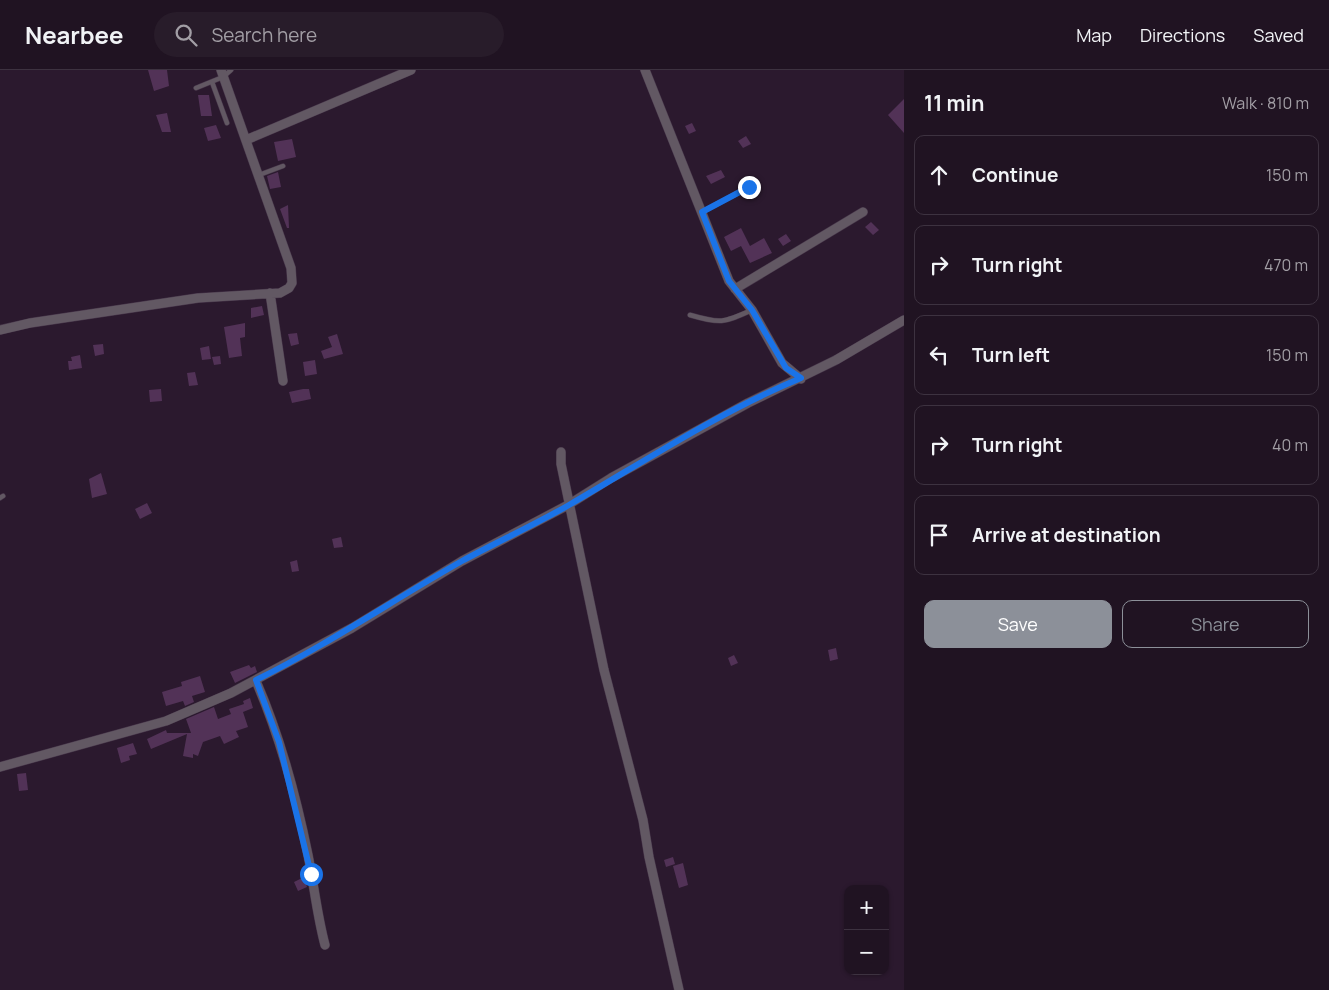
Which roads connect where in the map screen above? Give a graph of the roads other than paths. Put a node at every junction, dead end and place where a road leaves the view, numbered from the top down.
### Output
1 (231, 70) edge
2 (411, 70) edge
3 (645, 70) edge
4 (222, 74) edge
5 (212, 82) junction
6 (196, 88) dead end
7 (227, 123) dead end
8 (246, 140) junction
9 (283, 166) dead end
10 (258, 175) junction
11 (749, 187) dead end
12 (702, 212) junction
13 (863, 212) dead end
14 (735, 289) junction
15 (270, 293) junction
16 (752, 310) junction
17 (690, 315) dead end
18 (904, 320) edge
19 (0, 330) edge
20 (801, 378) junction
21 (283, 381) dead end
22 (561, 452) dead end
23 (568, 505) junction
24 (256, 680) junction
25 (0, 767) edge
26 (324, 945) dead end
27 (679, 990) edge

1 - 4 lane
2 - 8 street
3 - 12 street
4 - 5 lane
4 - 8 street
5 - 6 lane
5 - 7 lane
8 - 10 street
9 - 10 lane
10 - 15 street
11 - 12 lane
12 - 14 street
13 - 14 street
14 - 16 street
15 - 19 street
15 - 21 street
16 - 17 lane
16 - 20 street
18 - 20 street
20 - 23 street
22 - 23 street
23 - 24 street
23 - 27 street
24 - 25 street
24 - 26 street

